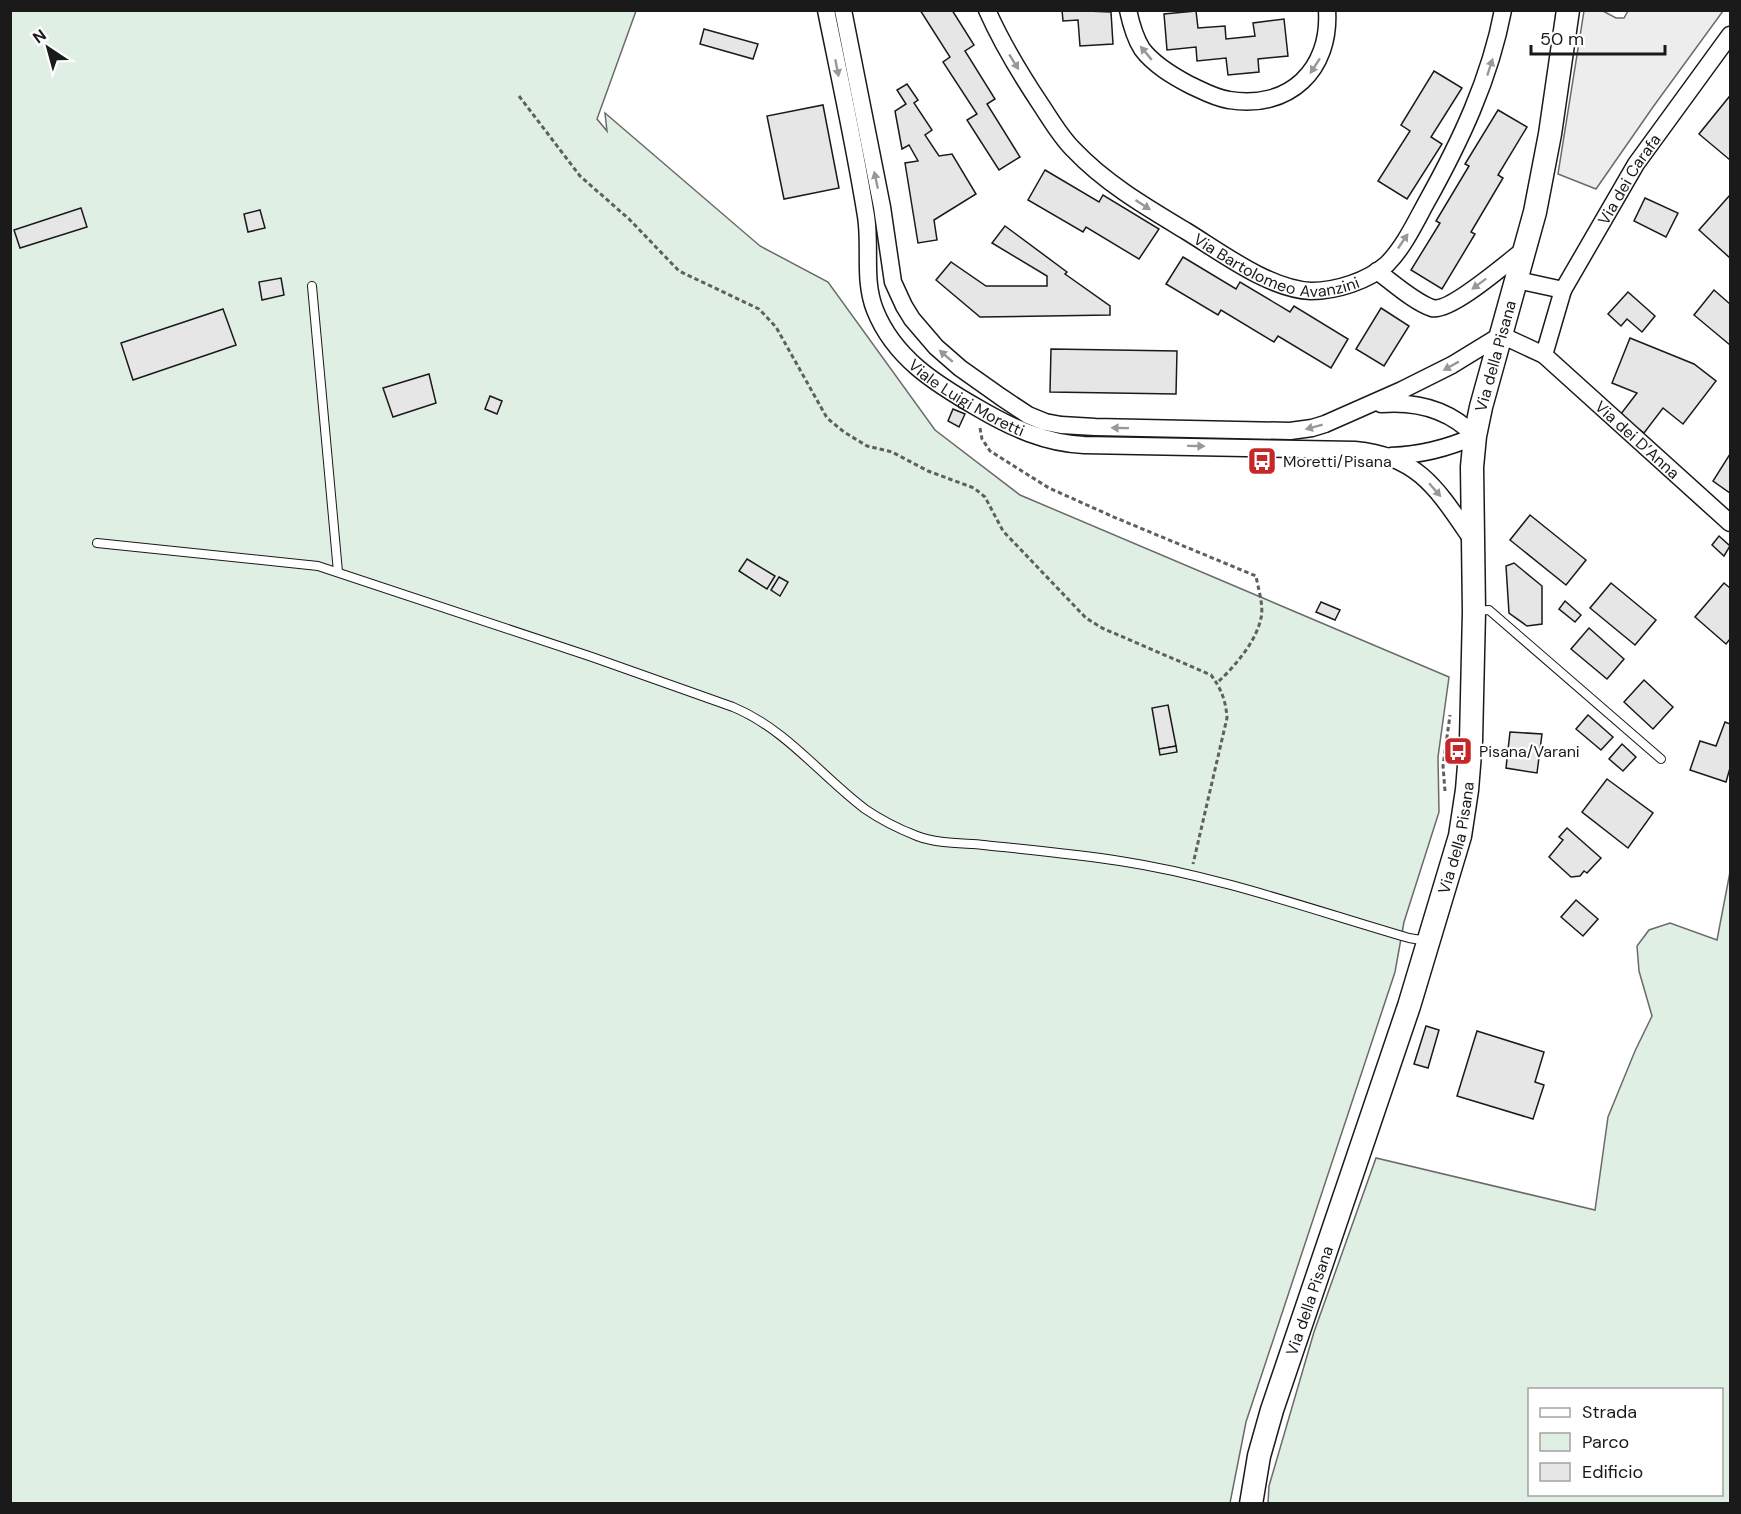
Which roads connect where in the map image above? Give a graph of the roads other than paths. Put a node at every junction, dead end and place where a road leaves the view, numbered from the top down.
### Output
1 (826, 10) edge
2 (843, 10) edge
3 (987, 10) edge
4 (1128, 10) edge
5 (1327, 10) edge
6 (1503, 10) edge
7 (1568, 10) edge
8 (1731, 35) edge
9 (1526, 248) junction
10 (1377, 271) junction
11 (1517, 280) junction
12 (312, 286) dead end
13 (1563, 290) junction
14 (870, 295) junction
15 (1501, 335) junction
16 (1544, 355) junction
17 (979, 382) junction
18 (1368, 404) junction
19 (1475, 436) junction
20 (1389, 456) junction
21 (1731, 523) edge
22 (1473, 541) junction
23 (97, 543) dead end
24 (339, 572) junction
25 (1474, 611) junction
26 (1661, 759) dead end
27 (1429, 941) junction
28 (1251, 1503) edge

1 -> 14 street, Viale Luigi Moretti
17 -> 2 street, Viale Luigi Moretti
3 -> 10 street, Via Bartolomeo Avanzini
5 -> 4 street
10 -> 6 street, Via Bartolomeo Avanzini
7 - 9 main road, Via della Pisana
8 - 13 street, Via dei Carafa
9 -> 10 street
9 - 11 main road, Via della Pisana
11 - 13 street
11 - 15 main road, Via della Pisana
12 - 24 lane
13 - 16 street, Via dei Carafa
14 - 17 street
14 -> 20 street, Viale Luigi Moretti
15 - 16 street, Via dei D’Anna
15 -> 18 street, Viale Luigi Moretti
15 - 19 main road, Via della Pisana
16 - 21 street, Via dei D’Anna
18 -> 17 street, Viale Luigi Moretti
18 - 19 street, Viale Luigi Moretti
19 - 20 street, Viale Luigi Moretti
19 - 22 main road, Via della Pisana
20 -> 22 street, Viale Luigi Moretti
22 - 25 main road, Via della Pisana
23 - 24 lane
24 - 27 lane
25 - 26 lane
25 - 27 main road, Via della Pisana
27 - 28 main road, Via della Pisana

